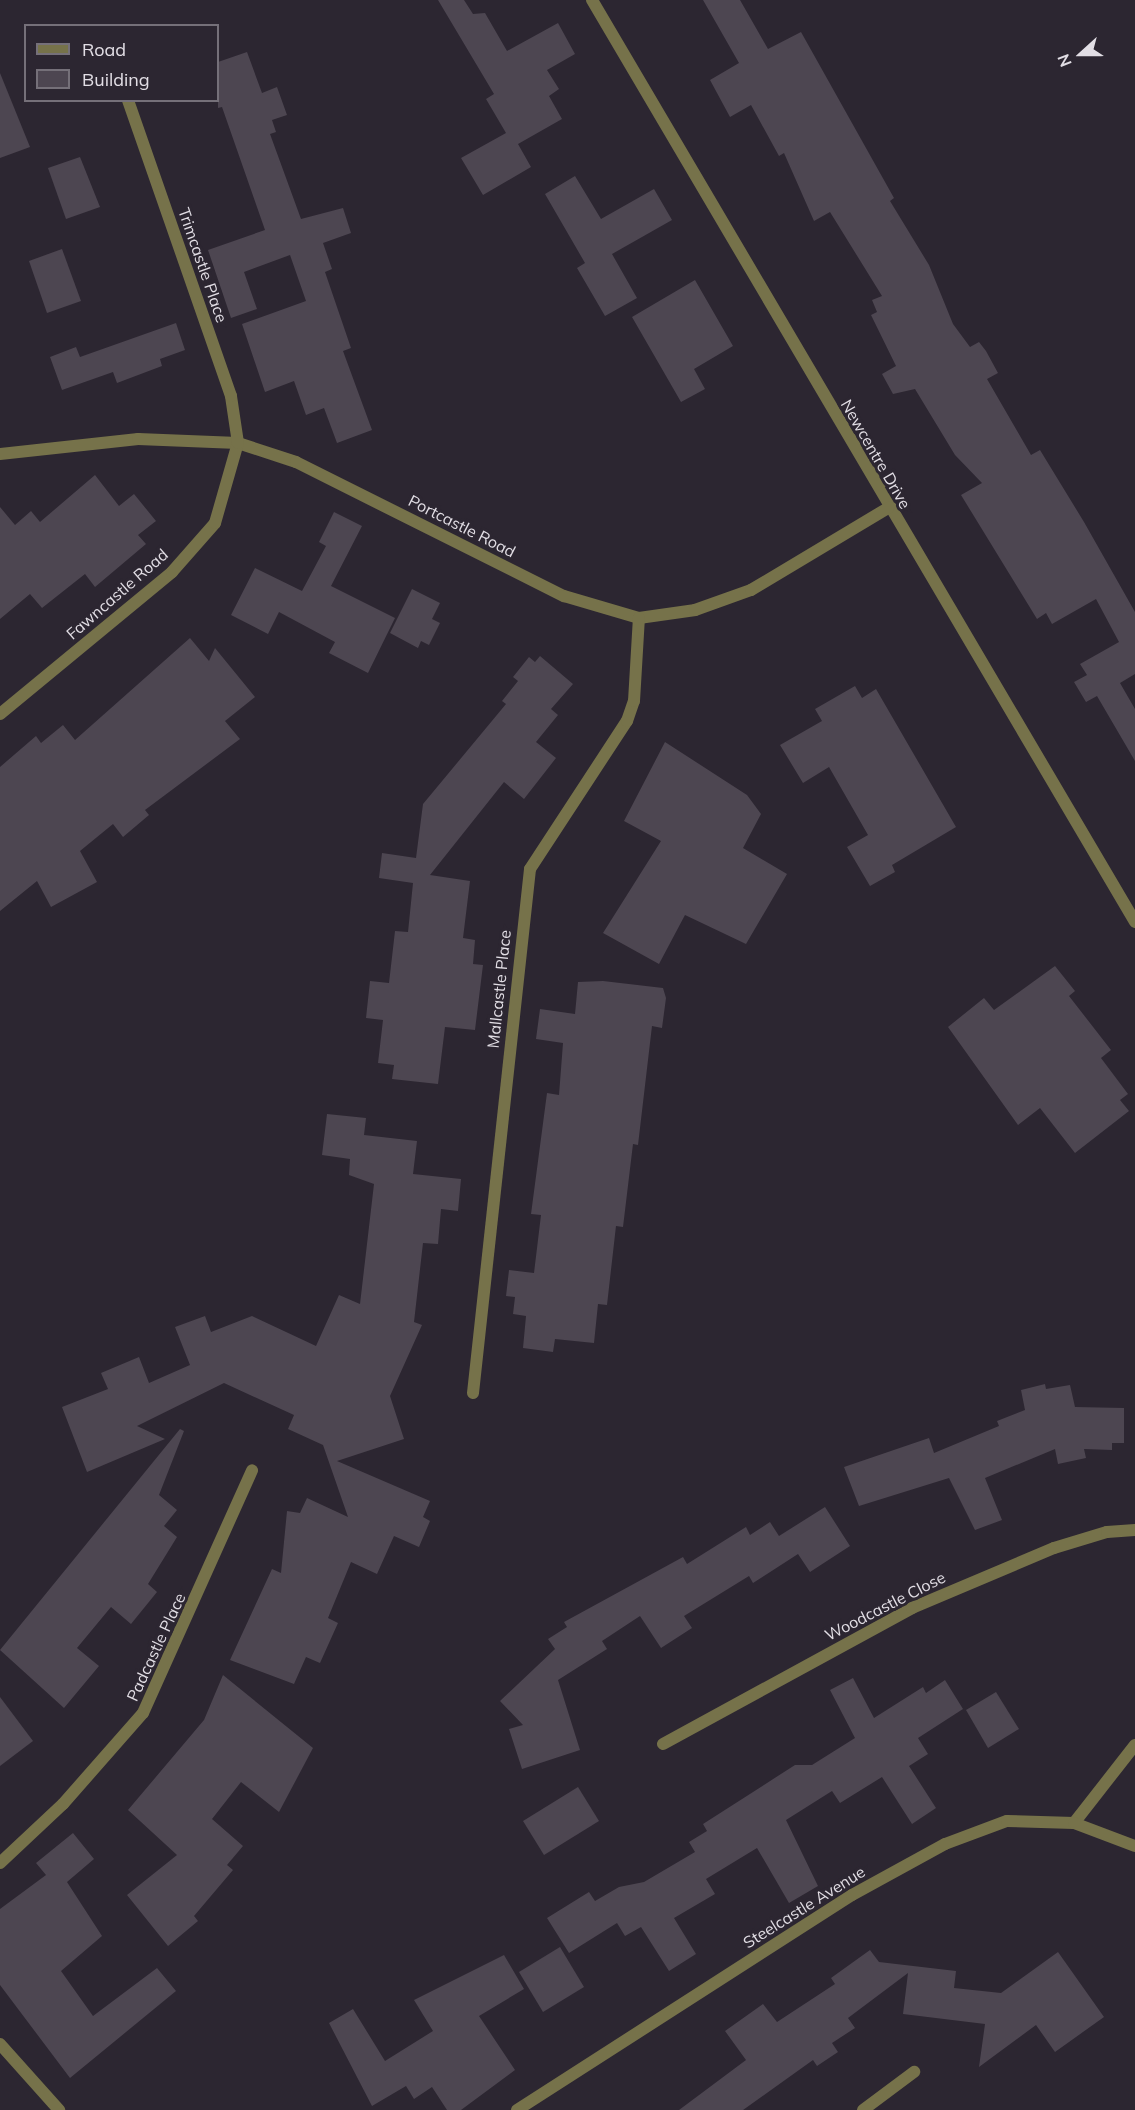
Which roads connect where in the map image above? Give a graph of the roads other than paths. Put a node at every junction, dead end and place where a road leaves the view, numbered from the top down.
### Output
1 (592, 0) edge
2 (129, 102) edge
3 (238, 443) junction
4 (0, 454) edge
5 (888, 508) junction
6 (639, 618) junction
7 (0, 714) edge
8 (1135, 922) edge
9 (473, 1393) dead end
10 (252, 1470) dead end
11 (1135, 1530) edge
12 (663, 1744) dead end
13 (1135, 1745) edge
14 (1074, 1823) junction
15 (1135, 1846) edge
16 (0, 1863) edge
17 (0, 2044) edge
18 (914, 2073) dead end
19 (59, 2110) edge
20 (517, 2110) edge
21 (863, 2110) edge

1 - 5 street, Newcentre Drive
2 - 3 street, Trimcastle Place
3 - 4 street, Portcastle Road
3 - 6 street, Portcastle Road
3 - 7 street, Fawncastle Road
5 - 6 street, Portcastle Road
5 - 8 street, Newcentre Drive
6 - 9 street, Mallcastle Place
10 - 16 street, Padcastle Place
11 - 12 street, Woodcastle Close
13 - 14 street
14 - 15 street, Steelcastle Avenue
14 - 20 street, Steelcastle Avenue
17 - 19 street
18 - 21 street

